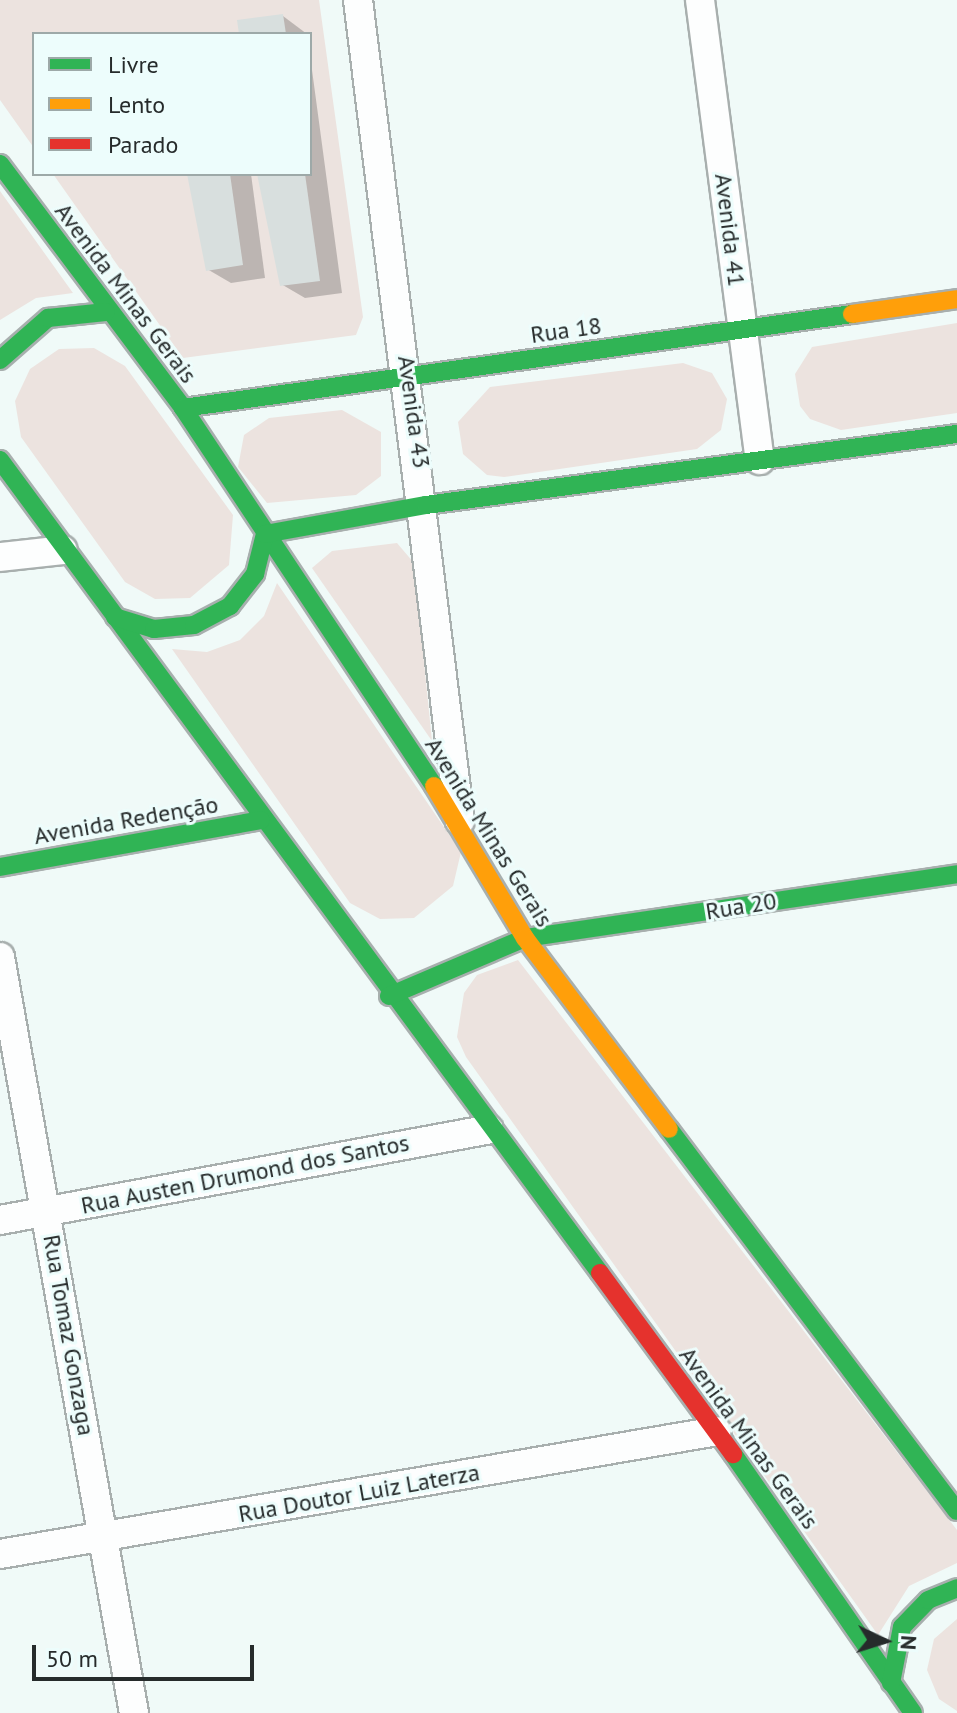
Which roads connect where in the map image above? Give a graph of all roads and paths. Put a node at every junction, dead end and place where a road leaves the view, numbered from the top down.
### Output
1 (358, 0) edge
2 (700, 0) edge
3 (0, 164) edge
4 (957, 299) edge
5 (106, 312) junction
6 (743, 329) junction
7 (0, 360) edge
8 (409, 376) junction
9 (183, 408) junction
10 (957, 434) edge
11 (0, 460) edge
12 (760, 460) junction
13 (426, 505) junction
14 (265, 534) junction
15 (63, 550) junction
16 (0, 557) edge
17 (115, 617) junction
18 (261, 820) junction
19 (460, 825) junction
20 (0, 867) edge
21 (957, 874) edge
22 (525, 938) junction
23 (0, 957) edge
24 (389, 996) junction
25 (489, 1129) junction
26 (48, 1211) junction
27 (0, 1220) edge
28 (717, 1431) junction
29 (957, 1511) edge
30 (103, 1537) junction
31 (0, 1554) edge
32 (957, 1588) edge
33 (891, 1683) junction
34 (906, 1712) edge
35 (134, 1713) edge

1 - 8 street, Avenida 43
2 - 6 street, Avenida 41
3 - 5 main road, Avenida Minas Gerais
4 - 6 main road, Rua 18
5 - 7 main road
5 - 9 main road, Avenida Minas Gerais
6 - 8 main road, Rua 18
6 - 12 street, Avenida 41
8 - 9 main road, Rua 18
8 - 13 street, Avenida 43
9 - 14 main road, Avenida Minas Gerais
10 - 12 main road
11 - 15 main road, Avenida Minas Gerais
12 - 13 main road
13 - 14 main road
13 - 19 street, Avenida 43
14 - 17 main road
14 - 19 main road, Avenida Minas Gerais
15 - 16 street
15 - 17 main road, Avenida Minas Gerais
17 - 18 main road, Avenida Minas Gerais
18 - 20 main road, Avenida Redenção
18 - 24 main road, Avenida Minas Gerais
19 - 22 main road, Avenida Minas Gerais
21 - 22 main road, Rua 20
22 - 24 main road, Rua 20
22 - 29 main road, Avenida Minas Gerais
23 - 26 street, Rua Tomaz Gonzaga
24 - 25 main road, Avenida Minas Gerais
25 - 26 street, Rua Austen Drumond dos Santos
25 - 28 main road, Avenida Minas Gerais
26 - 27 street, Rua Austen Drumond dos Santos
26 - 30 street, Rua Tomaz Gonzaga
28 - 30 street, Rua Doutor Luiz Laterza
28 - 33 main road, Avenida Minas Gerais
30 - 31 street, Rua Doutor Luiz Laterza
30 - 35 street, Rua Tomaz Gonzaga
32 - 33 main road
33 - 34 main road, Avenida Minas Gerais

